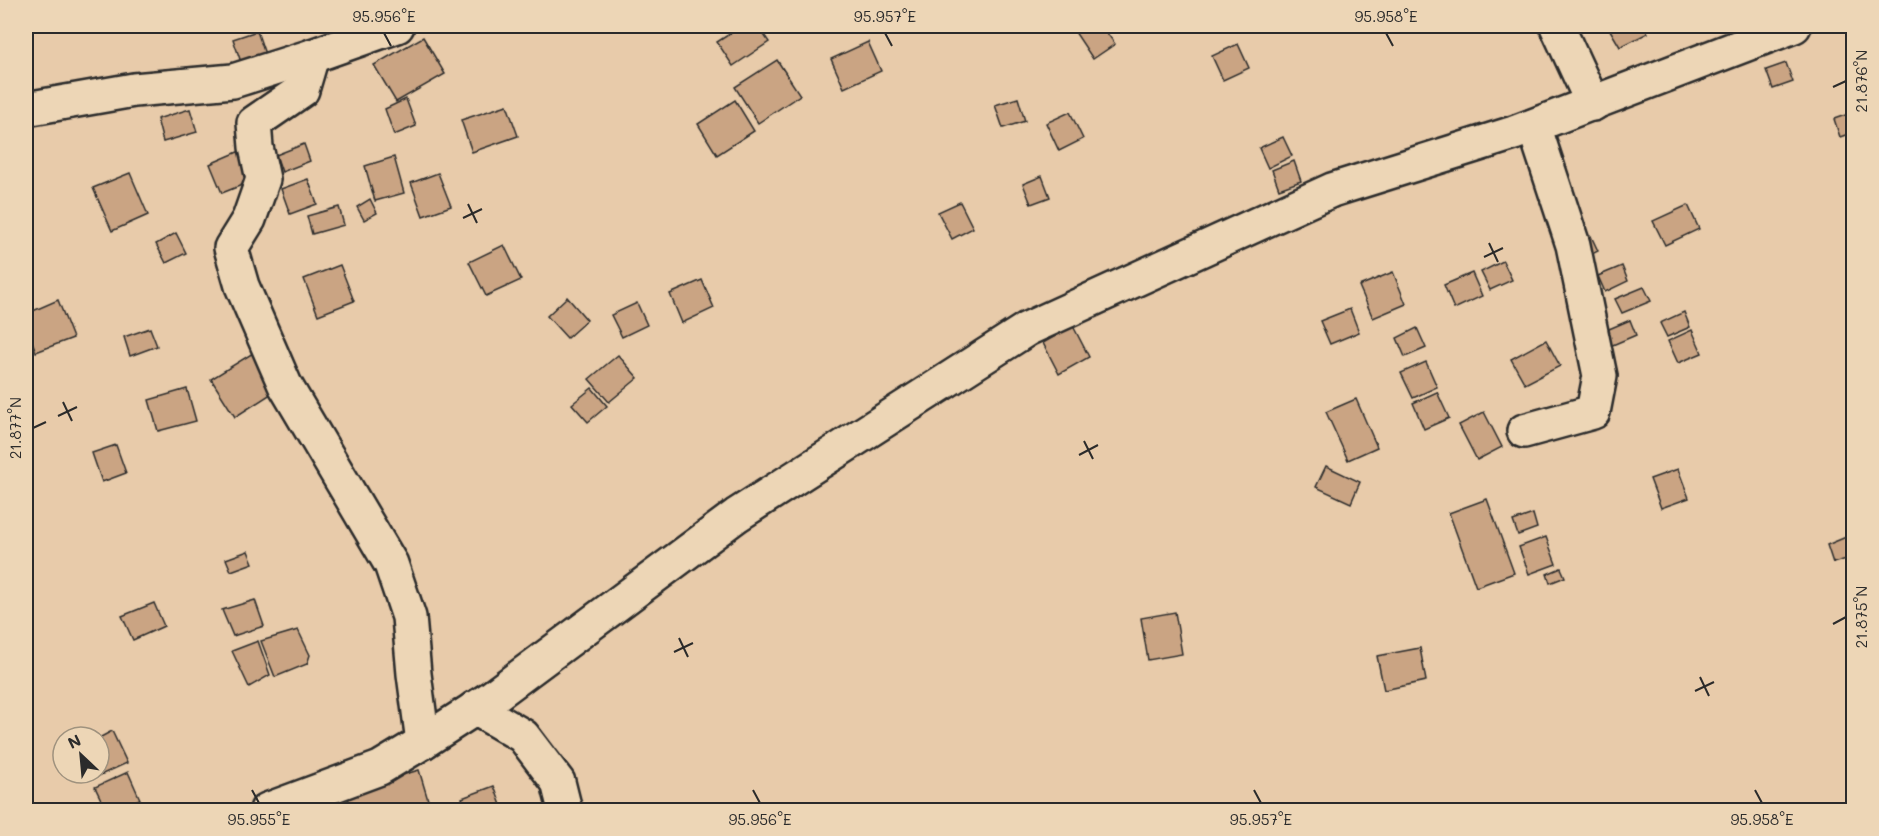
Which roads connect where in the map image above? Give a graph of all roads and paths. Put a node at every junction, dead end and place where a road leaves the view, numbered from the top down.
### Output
1 (397, 26) edge
2 (1557, 26) edge
3 (1794, 26) edge
4 (312, 56) junction
5 (1593, 104) junction
6 (26, 109) edge
7 (1534, 126) junction
8 (1524, 431) dead end
9 (475, 708) junction
10 (423, 742) junction
11 (334, 799) edge
12 (267, 810) edge
13 (565, 810) edge

1 - 4 street
2 - 5 street
3 - 5 street
4 - 6 street
4 - 10 street
5 - 7 street
7 - 8 street
7 - 9 street
9 - 10 street
9 - 13 street
10 - 11 street
11 - 12 street

